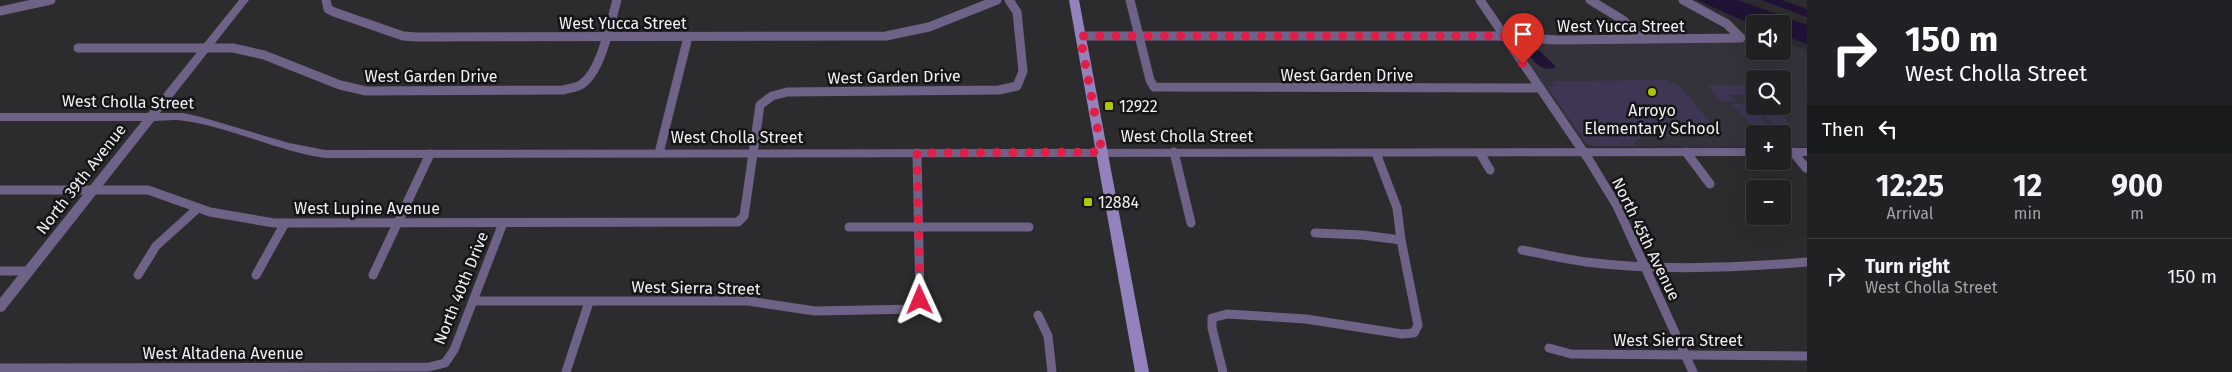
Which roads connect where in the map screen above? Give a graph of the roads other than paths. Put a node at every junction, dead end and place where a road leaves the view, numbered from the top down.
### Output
1 (51, 0) edge
2 (244, 0) edge
3 (617, 0) edge
4 (997, 0) edge
5 (1009, 0) edge
6 (1074, 0) edge
7 (1130, 0) edge
8 (1480, 0) edge
9 (1590, 0) edge
10 (1683, 0) edge
11 (326, 2) edge
12 (0, 11) edge
13 (927, 29) junction
14 (932, 36) dead end
15 (1080, 36) junction
16 (1139, 36) junction
17 (1504, 36) junction
18 (605, 37) junction
19 (688, 37) junction
20 (1642, 40) junction
21 (78, 48) dead end
22 (206, 48) junction
23 (580, 85) joint
24 (1017, 86) joint
25 (1540, 88) junction
26 (771, 95) joint
27 (151, 116) junction
28 (0, 117) edge
29 (1102, 152) junction
30 (1174, 152) junction
31 (1584, 152) junction
32 (1686, 152) junction
33 (1746, 152) edge
34 (1791, 152) edge
35 (1807, 152) edge
36 (659, 153) junction
37 (753, 153) junction
38 (917, 153) junction
39 (1376, 153) junction
40 (1480, 153) junction
41 (430, 154) junction
42 (1791, 155) edge
43 (1806, 168) edge
44 (1490, 170) dead end
45 (1710, 184) dead end
46 (0, 190) edge
47 (93, 190) junction
48 (198, 208) junction
49 (285, 223) junction
50 (398, 223) junction
51 (503, 223) junction
52 (1192, 223) dead end
53 (1029, 226) dead end
54 (849, 227) dead end
55 (918, 227) junction
56 (1315, 233) dead end
57 (1401, 240) junction
58 (1522, 250) dead end
59 (1807, 262) edge
60 (1645, 267) junction
61 (0, 271) edge
62 (29, 271) junction
63 (256, 274) dead end
64 (138, 275) dead end
65 (373, 275) dead end
66 (473, 301) junction
67 (589, 302) junction
68 (0, 307) edge
69 (1038, 314) dead end
70 (1212, 318) joint
71 (1549, 348) dead end
72 (1686, 356) junction
73 (1807, 356) edge
74 (445, 363) joint
75 (0, 368) edge
76 (74, 370) edge
77 (200, 370) edge
78 (320, 370) edge
79 (566, 372) edge
80 (1052, 372) edge
81 (1142, 372) edge
82 (1224, 372) edge
83 (1693, 372) edge

1 - 12 street
2 - 22 street, North 39th Avenue
3 - 18 street
4 - 13 street, West Yucca Street
5 - 24 street
6 - 15 main road
7 - 16 street
8 - 17 street, North 45th Avenue
9 - 20 street
10 - 20 street, West Yucca Street
11 - 18 street, West Yucca Street
13 - 14 street
13 - 19 street, West Yucca Street
15 - 16 street, West Yucca Street
15 - 29 main road
16 - 17 street, West Yucca Street
16 - 25 street, West Garden Drive
17 - 20 street, West Yucca Street
17 - 25 street, North 45th Avenue
18 - 19 street, West Yucca Street
18 - 23 street
19 - 36 street
21 - 22 street, West Garden Drive
22 - 23 street, West Garden Drive
22 - 27 street, North 39th Avenue
24 - 26 street, West Garden Drive
25 - 31 street, North 45th Avenue
26 - 37 street
27 - 28 street, West Cholla Street
27 - 41 street, West Cholla Street
27 - 47 street, North 39th Avenue
29 - 30 street, West Cholla Street
29 - 38 street, West Cholla Street
29 - 81 main road
30 - 39 street, West Cholla Street
30 - 52 street
31 - 32 street, West Cholla Street
31 - 40 street, West Cholla Street
31 - 60 street, North 45th Avenue
32 - 33 street, West Cholla Street
32 - 45 street
34 - 35 street
36 - 37 street, West Cholla Street
36 - 41 street, West Cholla Street
37 - 38 street, West Cholla Street
37 - 51 street, West Lupine Avenue
38 - 55 street
39 - 40 street, West Cholla Street
39 - 57 street
40 - 44 street
41 - 50 street
42 - 43 street
46 - 47 street, West Lupine Avenue
47 - 48 street, West Lupine Avenue
47 - 62 street, North 39th Avenue
48 - 49 street, West Lupine Avenue
48 - 64 street
49 - 50 street, West Lupine Avenue
49 - 63 street
50 - 51 street, West Lupine Avenue
50 - 65 street
51 - 66 street, North 40th Drive
53 - 55 street
54 - 55 street
55 - 67 street, West Sierra Street
56 - 57 street
57 - 70 street
58 - 60 street
59 - 60 street
60 - 72 street, North 45th Avenue
61 - 62 street
62 - 68 street, North 39th Avenue
66 - 67 street, West Sierra Street
66 - 74 street, North 40th Drive
67 - 79 street
69 - 80 street
70 - 82 street
71 - 72 street, West Sierra Street
72 - 73 street, West Sierra Street
72 - 83 street, North 45th Avenue
74 - 78 street, West Altadena Avenue
75 - 76 street, West Altadena Avenue
76 - 77 street, West Altadena Avenue
77 - 78 street, West Altadena Avenue

